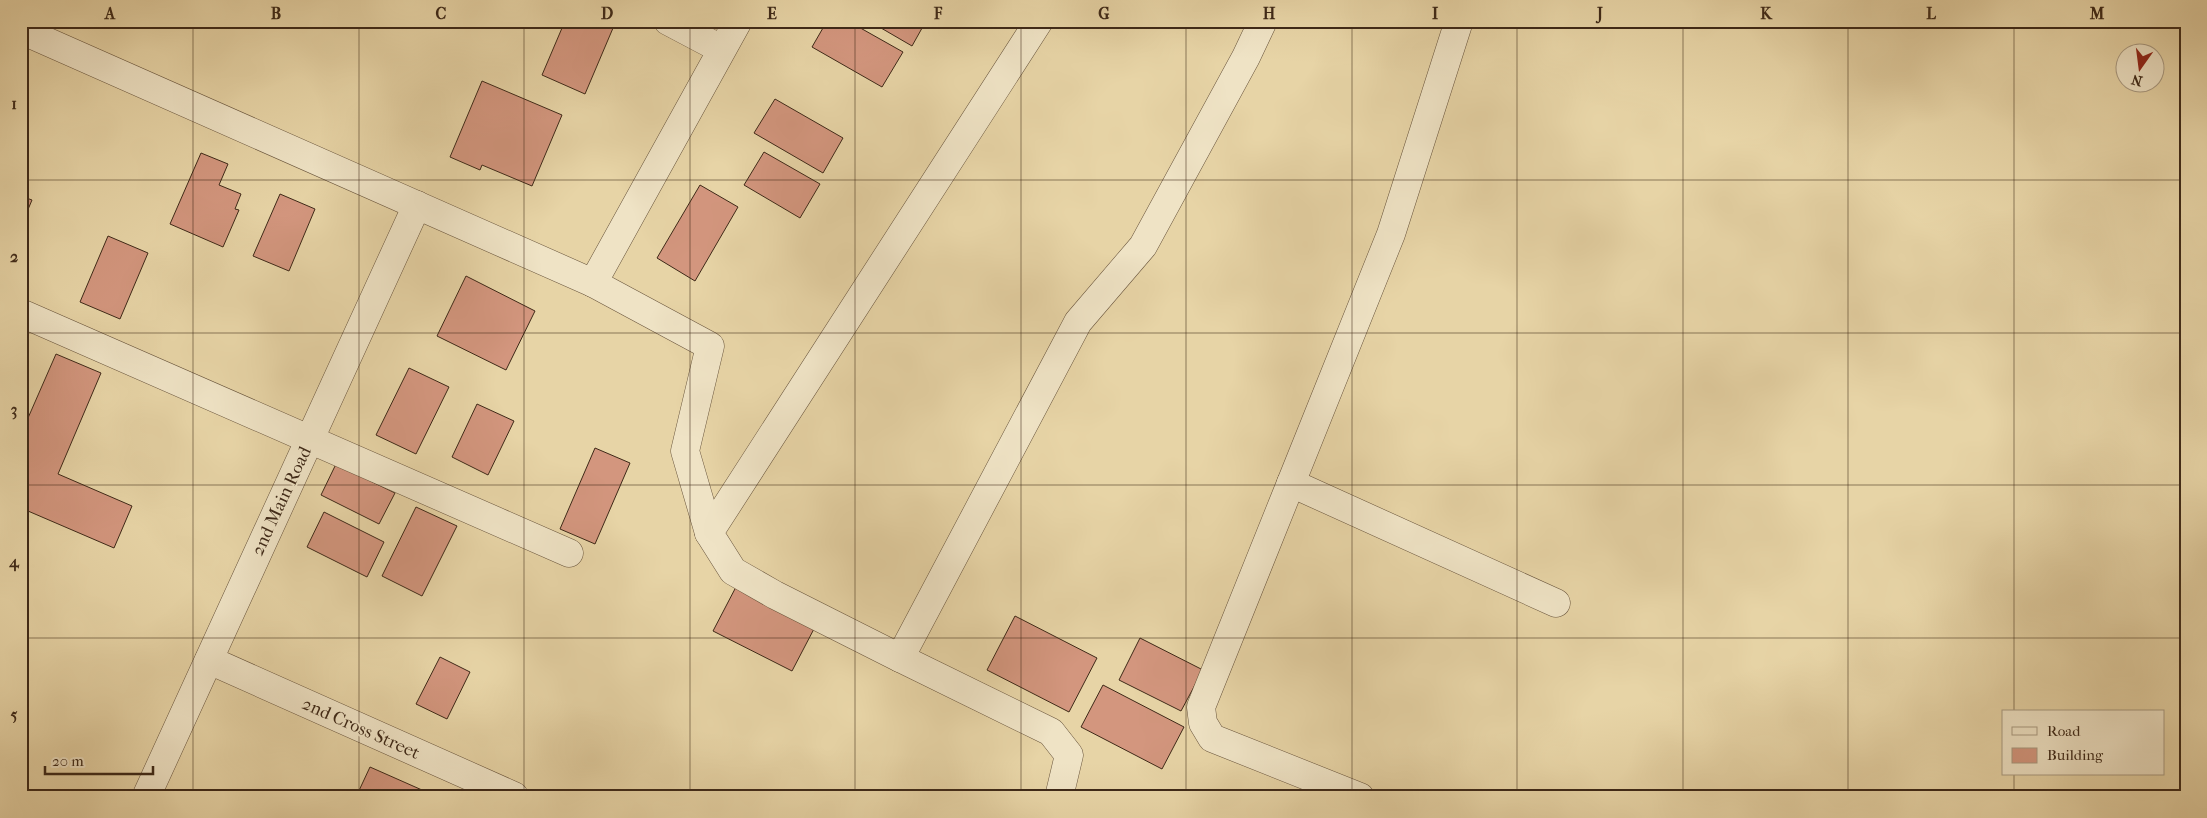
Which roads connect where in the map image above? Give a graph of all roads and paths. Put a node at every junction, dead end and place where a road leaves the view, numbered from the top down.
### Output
1 (668, 21) edge
2 (738, 21) edge
3 (1039, 21) edge
4 (1263, 21) edge
5 (1459, 21) edge
6 (21, 30) edge
7 (721, 48) junction
8 (417, 205) junction
9 (593, 283) junction
10 (21, 313) edge
11 (310, 438) junction
12 (1291, 483) junction
13 (709, 533) junction
14 (569, 553) dead end
15 (1556, 603) dead end
16 (900, 658) junction
17 (209, 660) junction
18 (514, 796) edge
19 (146, 797) edge
20 (1060, 797) edge
21 (1360, 797) edge

1 - 7 street
2 - 7 street
3 - 13 street
4 - 16 street
5 - 12 street
6 - 8 street
7 - 9 street
8 - 9 street
8 - 11 street, 2nd Main Road
9 - 13 street
10 - 11 street
11 - 14 street
11 - 17 street, 2nd Main Road
12 - 15 street
12 - 21 street
13 - 16 street
16 - 20 street
17 - 18 street, 2nd Cross Street
17 - 19 street, 2nd Main Road

